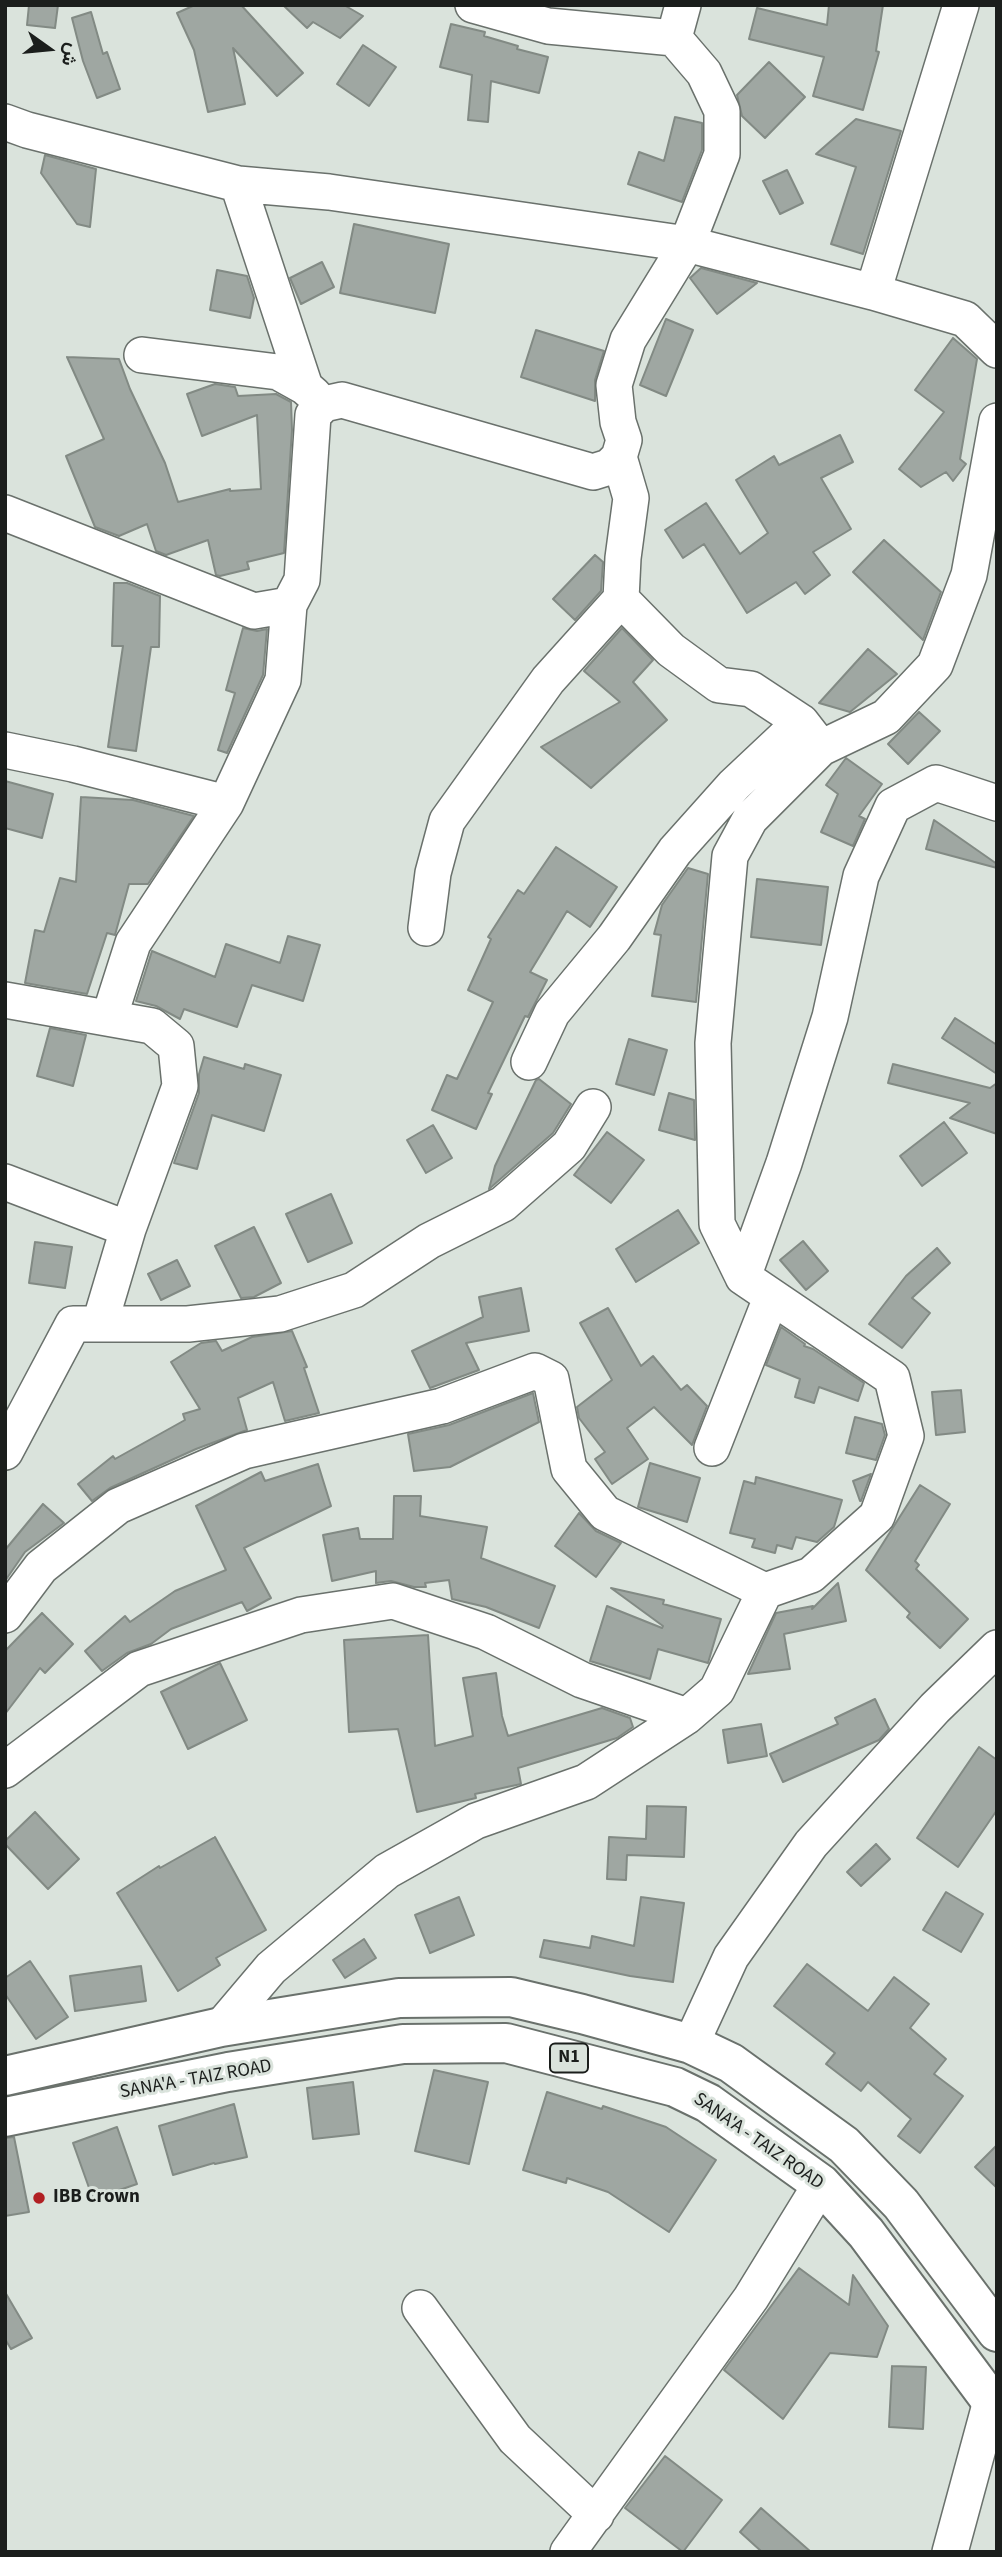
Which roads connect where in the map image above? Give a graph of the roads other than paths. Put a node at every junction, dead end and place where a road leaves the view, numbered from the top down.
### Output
1 (473, 5) edge
2 (961, 5) edge
3 (679, 22) edge
4 (5, 122) edge
5 (238, 184) junction
6 (687, 244) junction
7 (873, 292) junction
8 (997, 350) edge
9 (142, 355) dead end
10 (315, 396) junction
11 (997, 421) edge
12 (619, 457) junction
13 (5, 513) edge
14 (621, 599) junction
15 (289, 605) junction
16 (811, 735) junction
17 (5, 750) edge
18 (226, 803) junction
19 (997, 803) edge
20 (426, 928) dead end
21 (5, 1000) edge
22 (110, 1018) junction
23 (528, 1062) dead end
24 (593, 1107) dead end
25 (5, 1182) edge
26 (128, 1229) junction
27 (743, 1277) junction
28 (771, 1298) junction
29 (100, 1323) junction
30 (712, 1448) dead end
31 (5, 1452) edge
32 (765, 1591) junction
33 (5, 1615) edge
34 (997, 1648) edge
35 (687, 1716) junction
36 (5, 1770) edge
37 (270, 2021) junction
38 (220, 2027) junction
39 (691, 2044) junction
40 (276, 2066) junction
41 (5, 2076) edge
42 (5, 2116) edge
43 (821, 2184) junction
44 (420, 2308) dead end
45 (997, 2332) edge
46 (994, 2405) edge
47 (596, 2515) junction
48 (568, 2552) edge
49 (950, 2552) edge

1 - 3 street
2 - 7 street
3 - 6 street
4 - 5 street
5 - 6 street
5 - 10 street
6 - 7 street
6 - 12 street
7 - 8 street
9 - 10 street
10 - 12 street
10 - 15 street
11 - 16 street
12 - 14 street
13 - 15 street
14 - 16 street
14 - 20 street
15 - 18 street
16 - 23 street
16 - 27 street
17 - 18 street
18 - 22 street
19 - 27 street
21 - 22 street
22 - 26 street
24 - 29 street
25 - 26 street
26 - 29 street
27 - 28 street
28 - 30 street
28 - 32 street
29 - 31 street
32 - 33 street
32 - 35 street
34 - 39 street
35 - 36 street
35 - 38 street
37 - 38 highway, N1
37 - 39 highway, N1
37 - 40 highway
38 - 41 highway, N1
39 - 45 highway, N1
40 - 42 highway, SANA'A - TAIZ ROAD / N1
40 - 43 highway, SANA'A - TAIZ ROAD / N1
43 - 46 highway, SANA'A - TAIZ ROAD / N1
43 - 47 street
44 - 47 street
46 - 49 street
47 - 48 street

